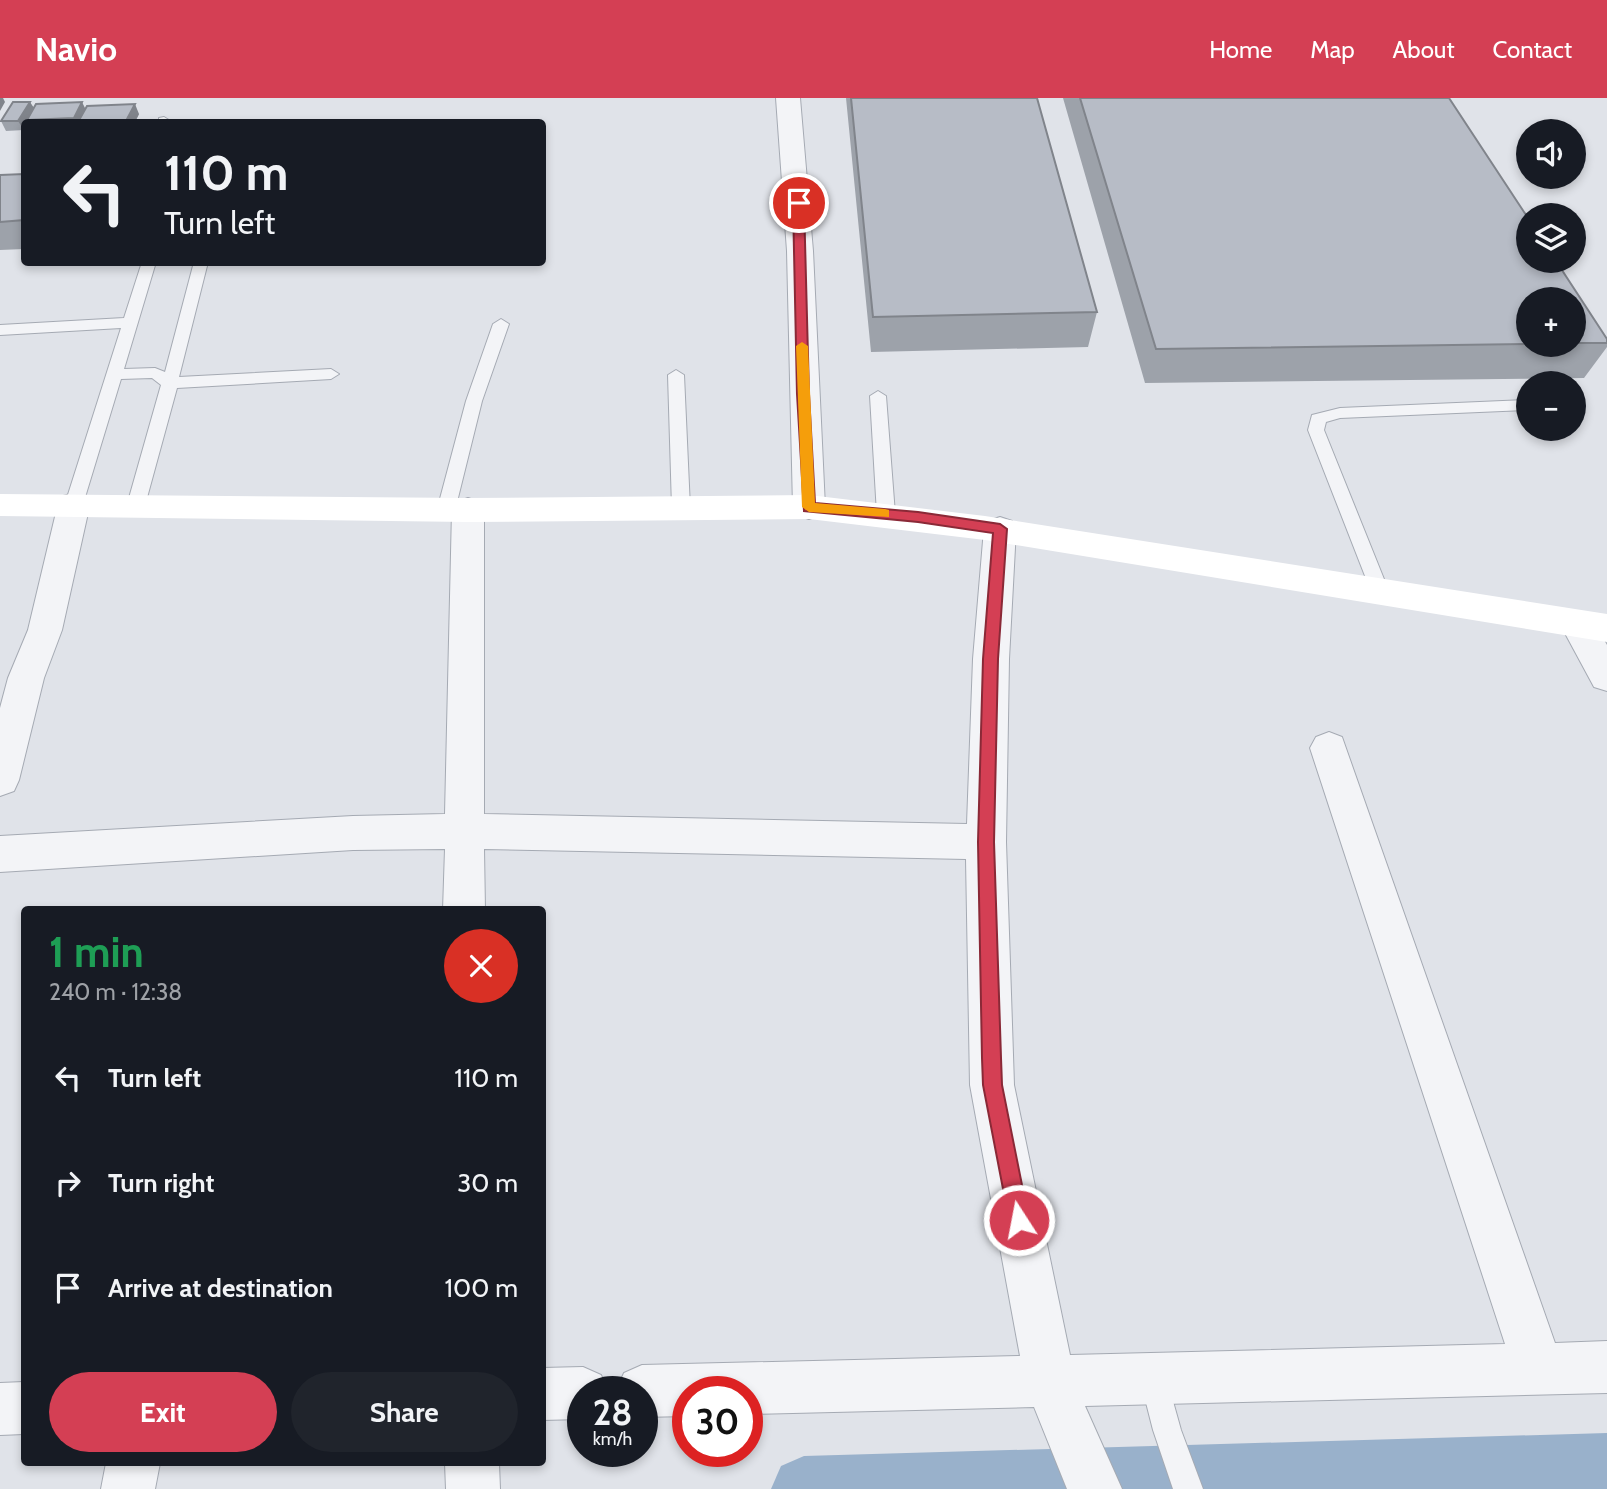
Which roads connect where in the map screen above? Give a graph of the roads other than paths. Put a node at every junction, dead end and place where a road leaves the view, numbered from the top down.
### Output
1 (788, 98) edge
2 (148, 266) edge
3 (200, 266) edge
4 (129, 323) junction
5 (501, 324) dead end
6 (0, 330) edge
7 (113, 374) junction
8 (331, 374) dead end
9 (676, 375) dead end
10 (170, 383) junction
11 (878, 396) dead end
12 (1516, 406) edge
13 (74, 504) junction
14 (0, 505) edge
15 (136, 505) junction
16 (809, 507) junction
17 (681, 508) junction
18 (457, 510) junction
19 (886, 514) junction
20 (1000, 529) junction
21 (1381, 594) junction
22 (1592, 626) edge
23 (1607, 677) edge
24 (1328, 748) dead end
25 (0, 780) edge
26 (463, 831) junction
27 (986, 842) junction
28 (0, 854) edge
29 (464, 906) edge
30 (1607, 1367) edge
31 (1539, 1369) junction
32 (1154, 1379) junction
33 (1050, 1381) junction
34 (658, 1391) edge
35 (567, 1393) edge
36 (546, 1394) edge
37 (21, 1408) edge
38 (0, 1409) edge
39 (132, 1466) edge
40 (472, 1466) edge
41 (128, 1489) edge
42 (473, 1489) edge
43 (1095, 1489) edge
44 (1188, 1489) edge

1 - 16 street
2 - 4 lane
3 - 10 lane
4 - 6 lane
4 - 7 lane
5 - 18 lane
7 - 10 lane
7 - 13 lane
8 - 10 lane
9 - 17 lane
10 - 15 lane
11 - 19 lane
12 - 21 lane
13 - 14 street
13 - 15 street
13 - 25 street
15 - 18 street
16 - 17 street
16 - 19 street
17 - 18 street
18 - 26 street
19 - 20 street
20 - 21 street
20 - 27 street
21 - 22 street
22 - 23 street
24 - 31 street
26 - 27 street
26 - 28 street
26 - 29 street
27 - 33 street
30 - 31 street
31 - 32 street
32 - 33 street
32 - 44 lane
33 - 34 street
33 - 43 street
35 - 36 street
37 - 38 street
39 - 41 street
40 - 42 street

